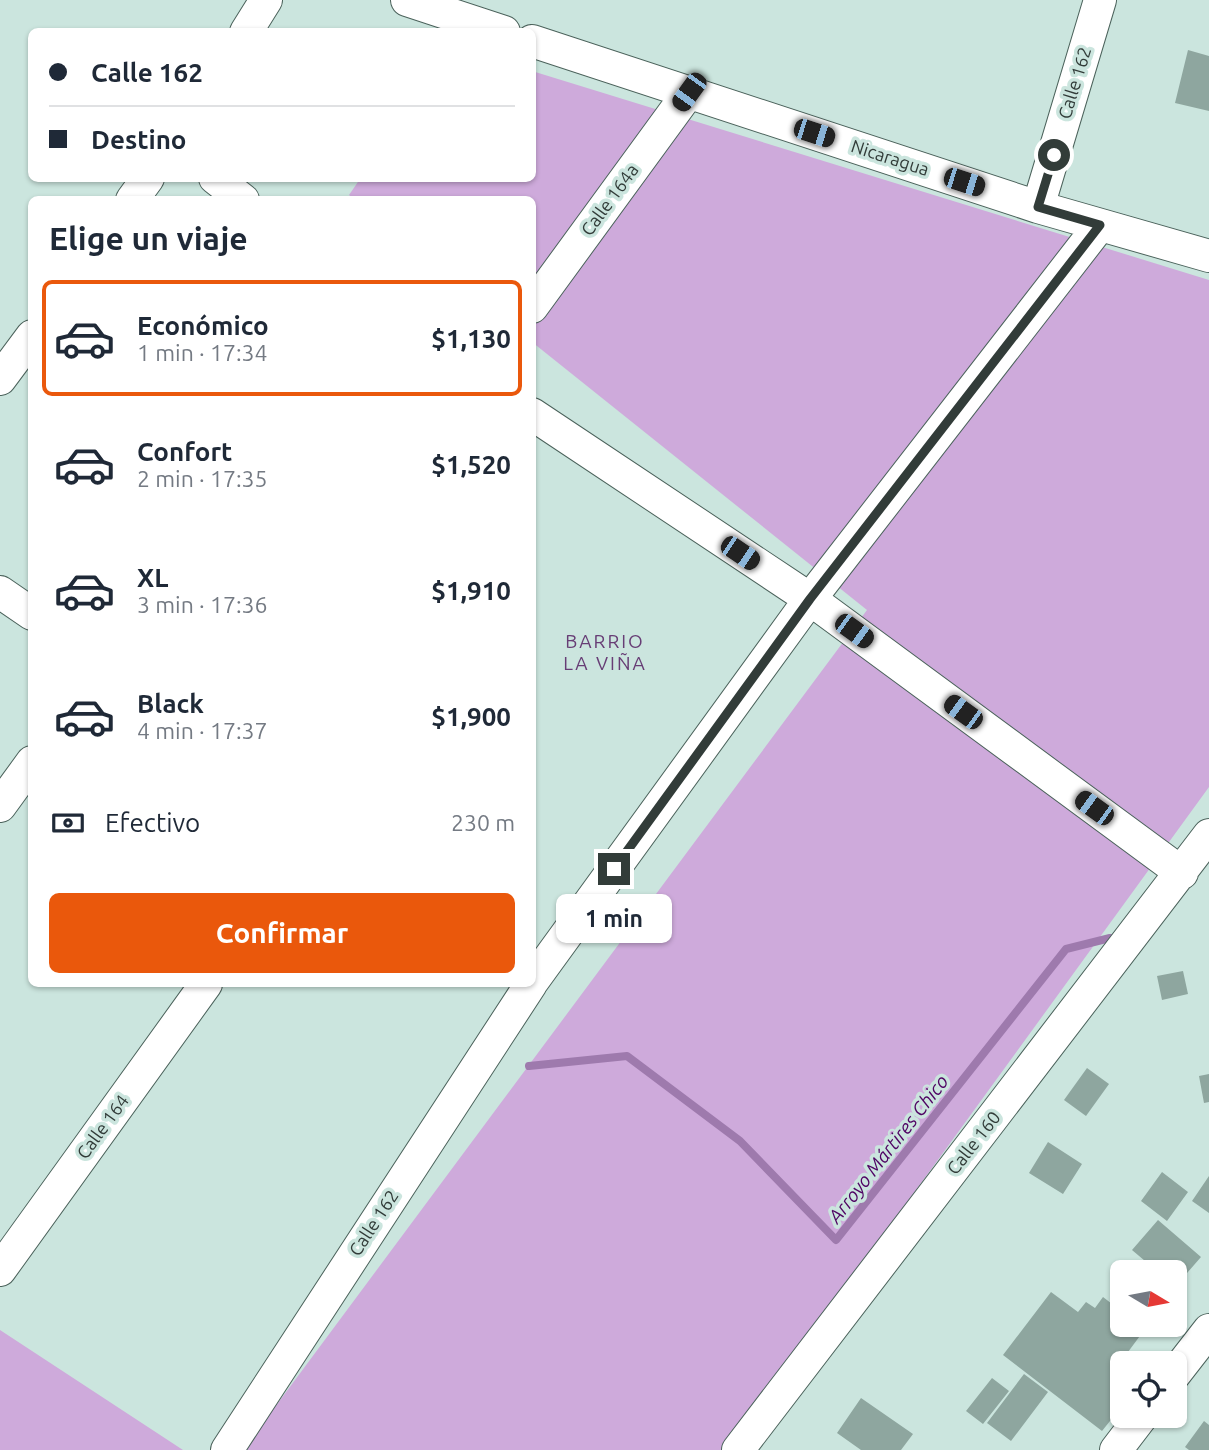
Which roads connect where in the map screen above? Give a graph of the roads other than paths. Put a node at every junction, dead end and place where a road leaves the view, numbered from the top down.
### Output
1 (266, 0) edge
2 (407, 0) edge
3 (1100, 0) edge
4 (248, 28) edge
5 (492, 28) edge
6 (536, 42) edge
7 (689, 92) junction
8 (220, 182) edge
9 (238, 196) edge
10 (1038, 207) junction
11 (1100, 225) junction
12 (1209, 256) edge
13 (536, 302) edge
14 (28, 341) edge
15 (0, 379) edge
16 (536, 417) edge
17 (0, 592) edge
18 (810, 599) junction
19 (28, 611) edge
20 (28, 768) edge
21 (0, 806) edge
22 (1209, 835) edge
23 (1182, 873) junction
24 (536, 968) edge
25 (204, 987) edge
26 (522, 987) edge
27 (0, 1270) edge
28 (1209, 1330) edge
29 (1187, 1358) edge
30 (1133, 1428) edge
31 (227, 1450) edge
32 (738, 1450) edge
33 (1116, 1450) edge

1 - 4 street
2 - 5 street
3 - 10 street, Calle 162
6 - 7 street, Nicaragua
7 - 10 street, Nicaragua
7 - 13 street, Calle 164a
8 - 9 street
10 - 11 street, Nicaragua
11 - 12 street, Nicaragua
11 - 18 street, Calle 162
14 - 15 street
16 - 18 street
17 - 19 street
18 - 23 street
18 - 24 street, Calle 162
20 - 21 street
22 - 23 street, Calle 160
23 - 32 street, Calle 160
25 - 27 street, Calle 164
26 - 31 street, Calle 162
28 - 29 street
30 - 33 street

